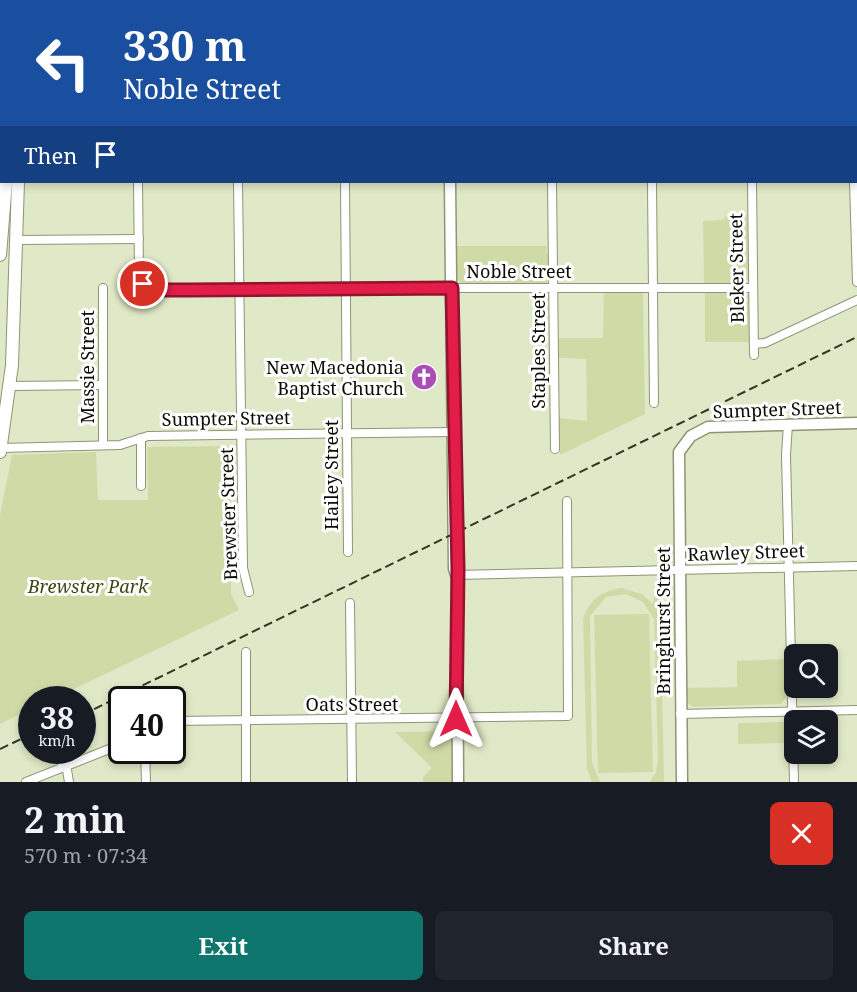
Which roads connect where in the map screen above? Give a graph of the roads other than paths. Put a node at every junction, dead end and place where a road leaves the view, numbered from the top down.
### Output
1 (6, 183) edge
2 (18, 183) edge
3 (138, 183) edge
4 (238, 183) edge
5 (345, 183) edge
6 (450, 183) edge
7 (552, 183) edge
8 (652, 183) edge
9 (752, 183) edge
10 (854, 183) edge
11 (139, 239) junction
12 (17, 240) junction
13 (0, 255) edge
14 (857, 282) edge
15 (103, 288) dead end
16 (452, 288) junction
17 (554, 288) junction
18 (653, 288) junction
19 (753, 288) junction
20 (346, 289) junction
21 (240, 290) junction
22 (857, 300) edge
23 (754, 344) junction
24 (754, 355) dead end
25 (103, 385) junction
26 (10, 386) junction
27 (654, 403) dead end
28 (857, 423) edge
29 (789, 424) junction
30 (453, 432) junction
31 (347, 433) junction
32 (242, 434) junction
33 (141, 438) junction
34 (104, 445) junction
35 (555, 449) dead end
36 (0, 450) edge
37 (678, 459) joint
38 (141, 486) dead end
39 (567, 501) dead end
40 (348, 552) dead end
41 (857, 566) edge
42 (789, 567) junction
43 (680, 571) junction
44 (567, 573) junction
45 (456, 575) junction
46 (249, 592) dead end
47 (350, 603) dead end
48 (246, 652) dead end
49 (793, 710) edge
50 (838, 710) edge
51 (857, 710) edge
52 (784, 711) edge
53 (680, 714) junction
54 (456, 719) junction
55 (351, 720) junction
56 (186, 721) edge
57 (246, 721) junction
58 (108, 749) edge
59 (145, 764) edge
60 (794, 764) edge
61 (62, 766) junction
62 (26, 782) edge
63 (69, 782) edge
64 (146, 782) edge
65 (246, 782) edge
66 (352, 782) edge
67 (458, 782) edge
68 (682, 782) edge
69 (794, 782) edge

1 - 13 main road
2 - 12 main road
3 - 11 street
4 - 21 street, Brewster Street
5 - 20 street, Hailey Street
6 - 16 street
7 - 17 street, Staples Street
8 - 18 street
9 - 19 street, Bleker Street
10 - 14 street
11 - 12 street
11 - 21 street, Noble Street
12 - 26 main road
15 - 25 street, Massie Street
16 - 17 street, Noble Street
16 - 20 street, Noble Street
16 - 30 street
17 - 18 street, Noble Street
17 - 35 street, Staples Street
18 - 19 street, Noble Street
18 - 27 street
19 - 23 street, Bleker Street
20 - 21 street, Noble Street
20 - 31 street, Hailey Street
21 - 32 street, Brewster Street
22 - 23 street
23 - 24 street, Bleker Street
25 - 26 street
25 - 34 street, Massie Street
26 - 36 main road
28 - 29 street, Sumpter Street
29 - 37 street, Sumpter Street
29 - 42 street
30 - 31 street, Sumpter Street
30 - 45 street
31 - 32 street, Sumpter Street
31 - 40 street, Hailey Street
32 - 33 street, Sumpter Street
32 - 46 street, Brewster Street
33 - 34 street, Sumpter Street
33 - 38 street
34 - 36 street, Sumpter Street
37 - 43 street, Bringhurst Street
39 - 44 street
41 - 42 street, Rawley Street
42 - 43 street, Rawley Street
42 - 49 street
43 - 44 street, Rawley Street
43 - 53 street, Bringhurst Street
44 - 45 street, Rawley Street
44 - 54 street, Oats Street
45 - 54 street
47 - 55 street
48 - 57 street
50 - 51 street
52 - 53 street
53 - 68 street, Bringhurst Street
54 - 55 street, Oats Street
54 - 67 street
55 - 57 street, Oats Street
55 - 66 street
56 - 57 street, Oats Street
57 - 65 street
58 - 61 street
59 - 64 street
60 - 69 street
61 - 62 street
61 - 63 street

